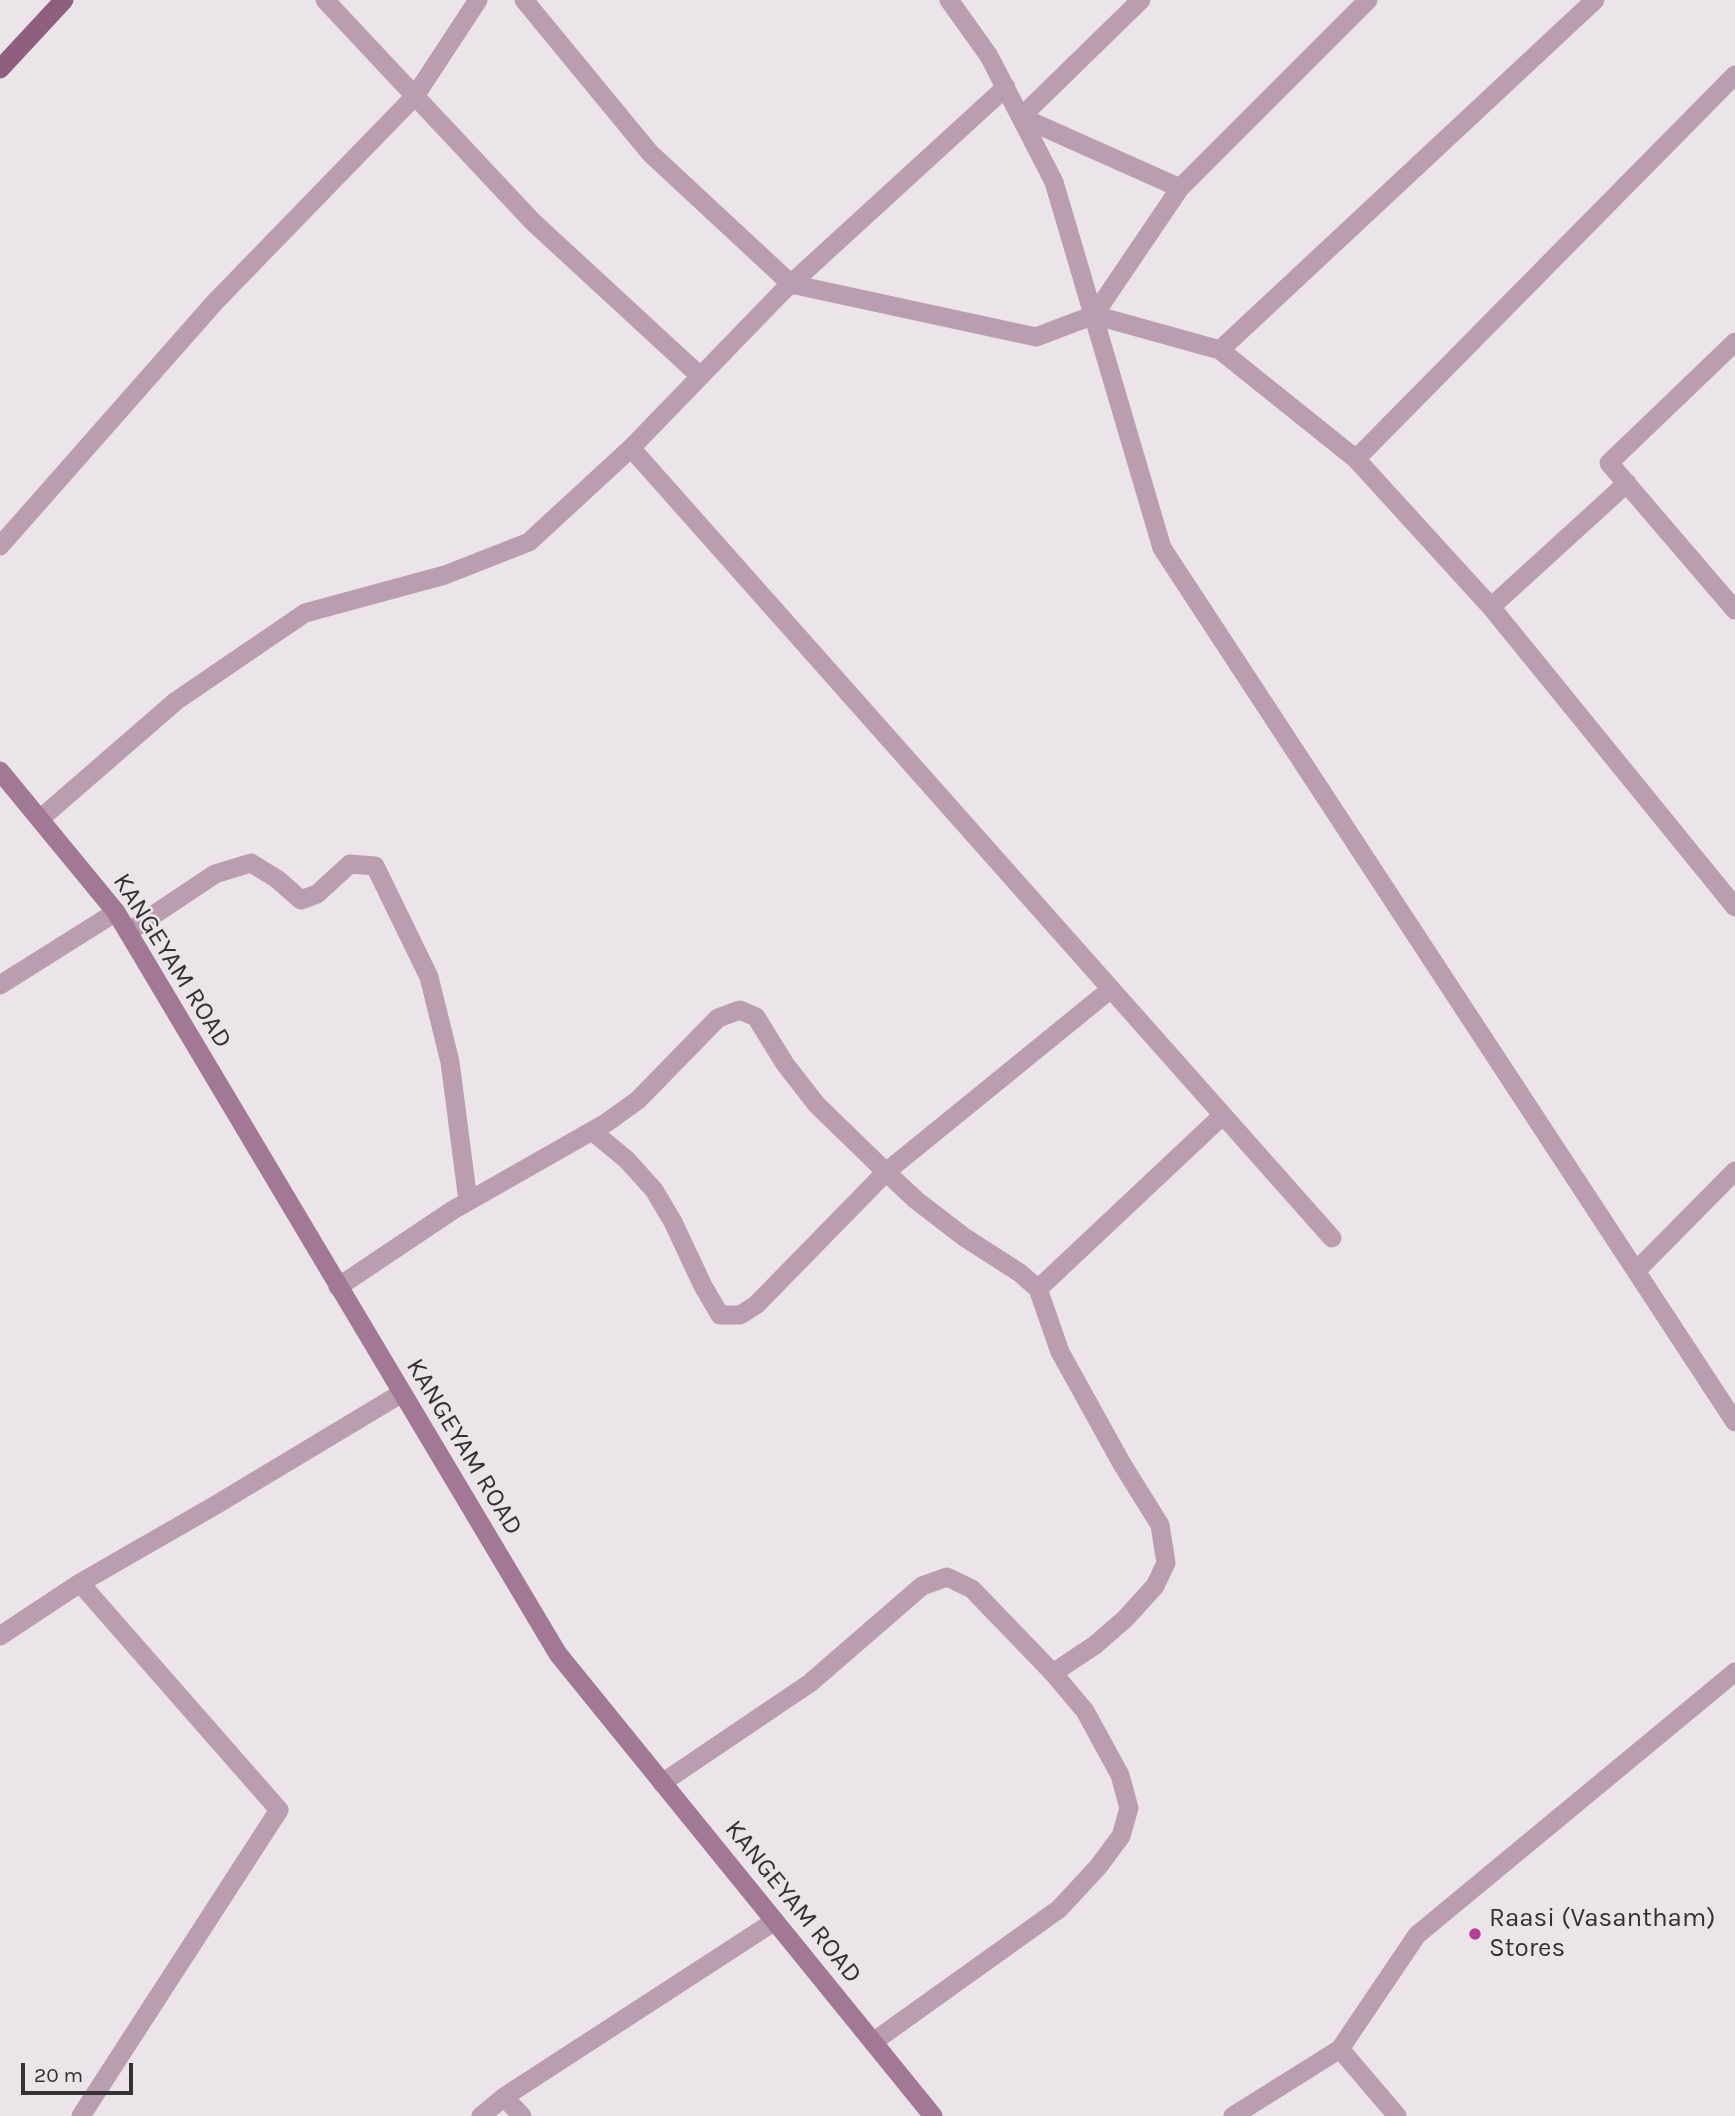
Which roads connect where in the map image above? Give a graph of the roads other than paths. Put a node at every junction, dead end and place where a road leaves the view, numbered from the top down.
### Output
1 (64, 0) edge
2 (325, 0) edge
3 (478, 0) edge
4 (524, 0) edge
5 (950, 0) edge
6 (1141, 0) edge
7 (1368, 0) edge
8 (1595, 0) edge
9 (0, 69) edge
10 (1735, 75) edge
11 (1006, 87) junction
12 (415, 96) junction
13 (1021, 117) junction
14 (1180, 188) junction
15 (791, 284) junction
16 (1094, 315) junction
17 (1735, 341) edge
18 (1220, 350) junction
19 (700, 376) junction
20 (631, 448) junction
21 (1356, 459) junction
22 (1627, 484) junction
23 (0, 546) edge
24 (1732, 601) edge
25 (1490, 607) junction
26 (0, 771) edge
27 (40, 820) junction
28 (1735, 907) edge
29 (116, 912) junction
30 (128, 932) junction
31 (0, 985) edge
32 (1111, 989) junction
33 (1222, 1116) junction
34 (592, 1131) junction
35 (886, 1171) junction
36 (1735, 1171) edge
37 (468, 1202) junction
38 (1332, 1238) dead end
39 (1636, 1271) junction
40 (338, 1287) junction
41 (1038, 1289) junction
42 (402, 1393) junction
43 (1735, 1422) edge
44 (80, 1583) junction
45 (0, 1636) edge
46 (1735, 1672) edge
47 (1053, 1673) junction
48 (662, 1783) junction
49 (775, 1921) junction
50 (873, 2042) junction
51 (1340, 2049) junction
52 (504, 2097) junction
53 (81, 2116) edge
54 (481, 2116) edge
55 (522, 2116) edge
56 (933, 2116) edge
57 (1233, 2116) edge
58 (1397, 2116) edge

1 - 9 main road
2 - 12 street
3 - 12 street
4 - 15 street
5 - 11 street
6 - 13 street
7 - 14 street
8 - 18 street
10 - 21 street
11 - 13 street
11 - 15 street
12 - 19 street
12 - 23 street
13 - 14 street
13 - 16 street
14 - 16 street
15 - 16 street
15 - 19 street
16 - 18 street
16 - 39 street
17 - 22 street
18 - 21 street
19 - 20 street
20 - 27 street
20 - 32 street
21 - 25 street
22 - 24 street
22 - 25 street
25 - 28 street
26 - 27 main road, KANGEYAM ROAD
27 - 29 main road, KANGEYAM ROAD
29 - 30 main road, KANGEYAM ROAD
29 - 31 street
30 - 37 street
30 - 40 main road, KANGEYAM ROAD
32 - 33 street
32 - 35 street
33 - 38 street
33 - 41 street
34 - 35 street
34 - 35 street
34 - 37 street
35 - 41 street
36 - 39 street
37 - 40 street
39 - 43 street
40 - 42 main road, KANGEYAM ROAD
41 - 47 street
42 - 44 street
42 - 48 main road, KANGEYAM ROAD
44 - 45 street
44 - 53 street
46 - 51 street
47 - 48 street
47 - 50 street
48 - 49 main road, KANGEYAM ROAD
49 - 50 main road, KANGEYAM ROAD
49 - 52 street
50 - 56 main road, KANGEYAM ROAD
51 - 57 street
51 - 58 street
52 - 54 street
52 - 55 street

